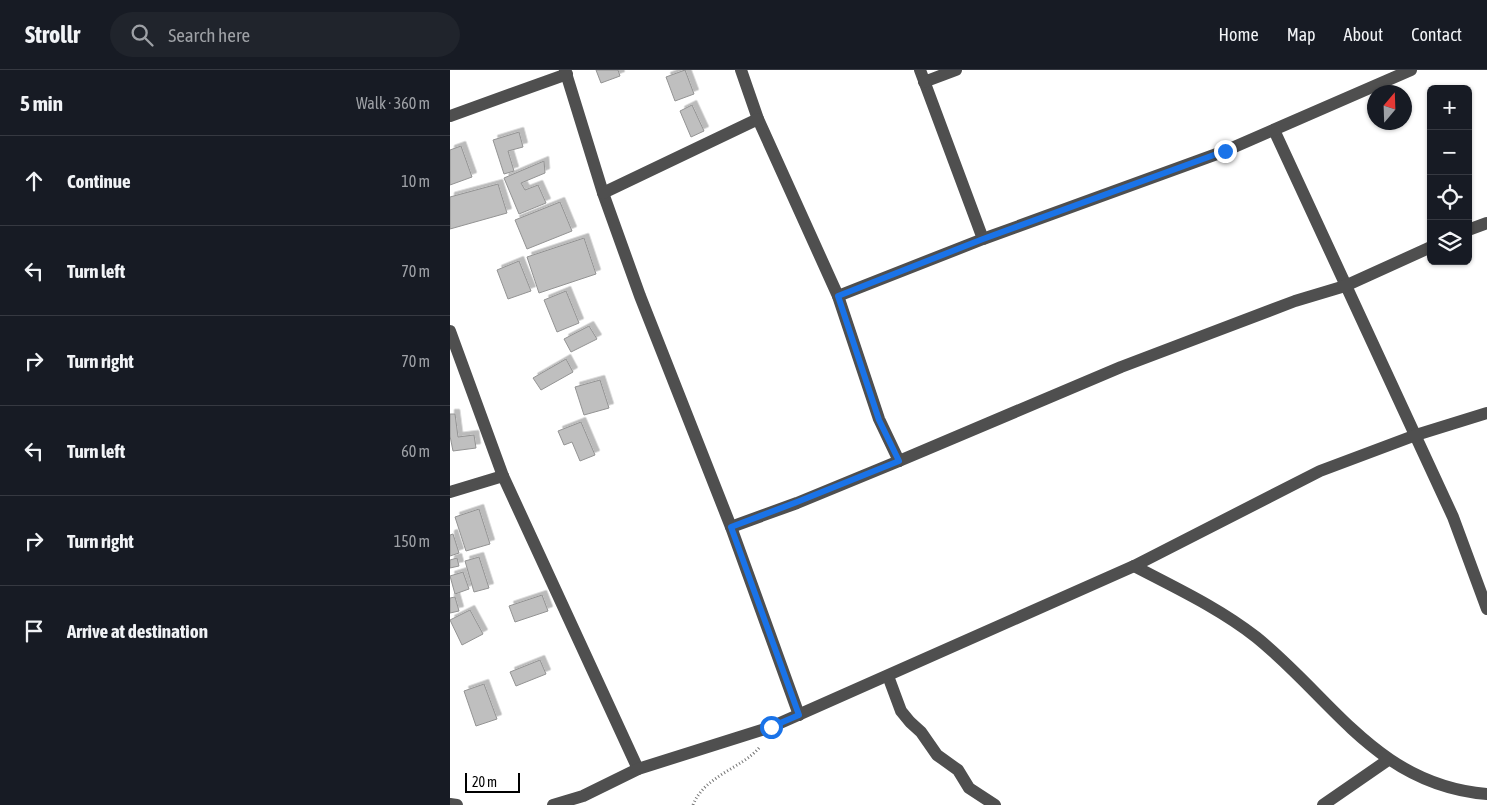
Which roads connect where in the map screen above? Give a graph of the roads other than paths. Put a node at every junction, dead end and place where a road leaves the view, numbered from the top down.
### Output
1 (741, 70) edge
2 (920, 70) edge
3 (956, 70) edge
4 (1411, 70) edge
5 (566, 72) edge
6 (924, 82) junction
7 (450, 116) edge
8 (758, 119) junction
9 (1274, 130) junction
10 (603, 194) junction
11 (1487, 223) edge
12 (1472, 229) edge
13 (983, 239) junction
14 (1427, 249) edge
15 (1345, 286) junction
16 (838, 296) junction
17 (450, 331) edge
18 (1487, 413) edge
19 (1416, 435) junction
20 (899, 461) junction
21 (503, 476) junction
22 (450, 492) edge
23 (731, 527) junction
24 (1134, 566) junction
25 (1487, 609) edge
26 (888, 676) junction
27 (799, 715) junction
28 (1388, 760) junction
29 (638, 769) junction
30 (1487, 794) edge
31 (450, 804) edge
32 (457, 805) edge
33 (554, 805) edge
34 (994, 805) edge
35 (1323, 805) edge

1 - 8 street
2 - 6 street
3 - 6 street
4 - 9 street
5 - 7 street
5 - 10 street
6 - 13 street
8 - 10 street
8 - 16 street
9 - 13 street
9 - 15 street
10 - 23 street
11 - 12 street
13 - 16 street
14 - 15 street
15 - 19 street
15 - 20 street
16 - 20 street
17 - 21 street
18 - 19 street
19 - 24 street
19 - 25 street
20 - 23 street
21 - 22 street
21 - 29 street
23 - 27 street
24 - 26 street
24 - 28 street
26 - 27 street
26 - 34 street
27 - 29 street
28 - 30 street
28 - 35 street
29 - 33 street
31 - 32 street

